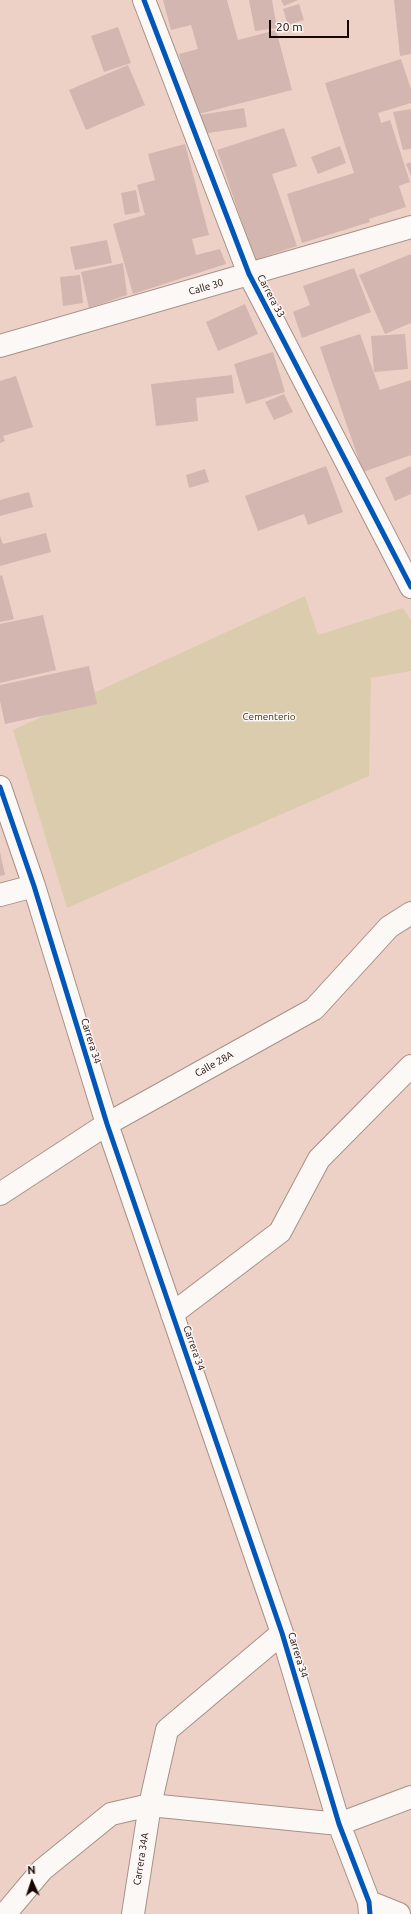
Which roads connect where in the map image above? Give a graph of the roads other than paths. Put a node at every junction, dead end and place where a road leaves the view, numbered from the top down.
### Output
1 (144, 0) edge
2 (411, 227) edge
3 (249, 274) junction
4 (0, 346) edge
5 (411, 587) edge
6 (0, 787) edge
7 (34, 886) junction
8 (0, 895) edge
9 (411, 914) edge
10 (411, 1066) edge
11 (107, 1124) junction
12 (0, 1194) edge
13 (172, 1314) junction
14 (282, 1633) junction
15 (411, 1797) edge
16 (150, 1805) junction
17 (339, 1824) junction
18 (369, 1908) edge
19 (4, 1914) edge
20 (133, 1914) edge
21 (399, 1914) edge

1 - 3 street, Carrera 33
2 - 3 street, Calle 30
3 - 4 street, Calle 30
3 - 5 street, Carrera 33
6 - 7 street, Carrera 34
7 - 8 street
7 - 11 street, Carrera 34
9 - 11 street, Calle 28A
10 - 13 street
11 - 12 street, Calle 28A
11 - 13 street, Carrera 34
13 - 14 street, Carrera 34
14 - 16 street, Carrera 34A
14 - 17 street, Carrera 34
15 - 17 street
16 - 17 street
16 - 19 street
16 - 20 street, Carrera 34A
17 - 18 street, Carrera 34
18 - 21 street

